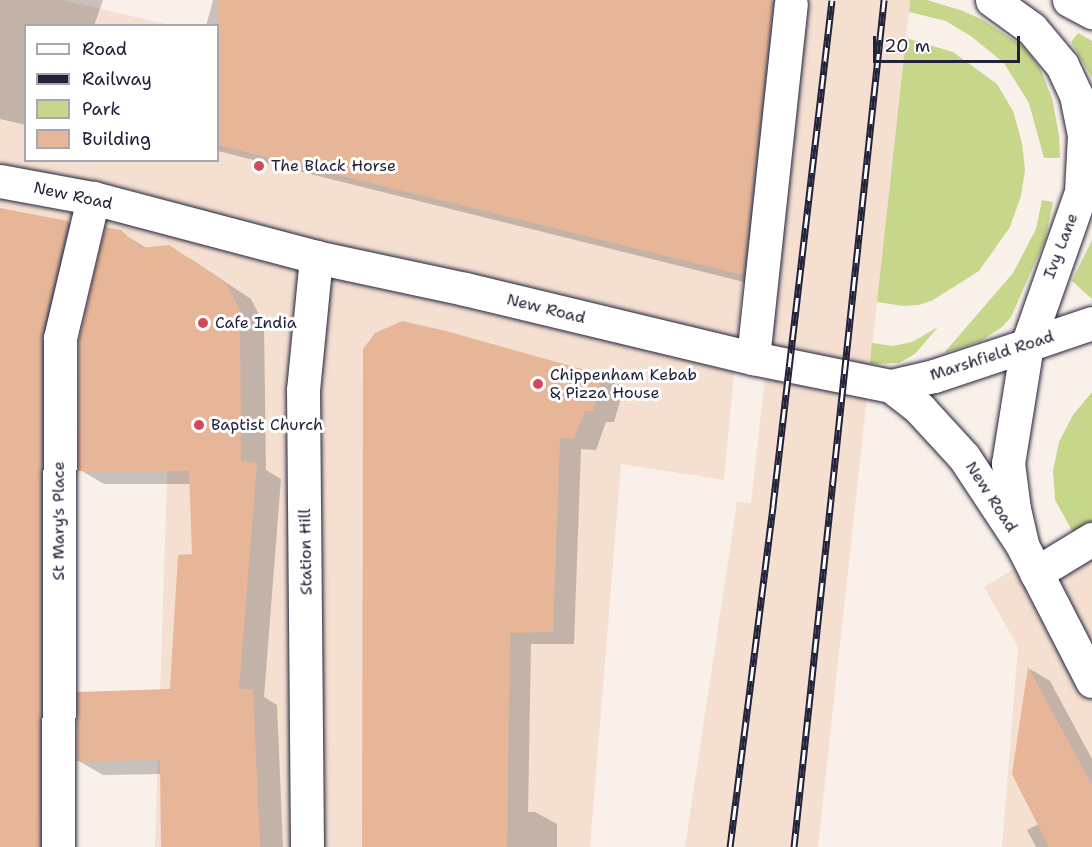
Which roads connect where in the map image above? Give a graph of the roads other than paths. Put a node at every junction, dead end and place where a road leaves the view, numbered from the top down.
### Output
1 (992, 0) edge
2 (1069, 0) edge
3 (791, 4) dead end
4 (1092, 12) edge
5 (0, 181) edge
6 (93, 198) junction
7 (316, 257) junction
8 (1089, 324) edge
9 (1027, 345) junction
10 (753, 358) junction
11 (891, 386) junction
12 (1092, 539) edge
13 (1029, 559) junction
14 (1092, 681) edge
15 (58, 847) edge
16 (307, 847) edge

1 - 9 street, Ivy Lane
2 - 4 street
3 - 10 street
5 - 6 street, New Road
6 - 7 street, New Road
6 - 15 street, St Mary's Place
7 - 10 street, New Road
7 - 16 street, Station Hill
8 - 9 street, Marshfield Road
9 - 11 street, Marshfield Road
9 - 13 street, New Road
10 - 11 street, New Road
11 - 13 street, New Road
12 - 13 street
13 - 14 street, New Road

